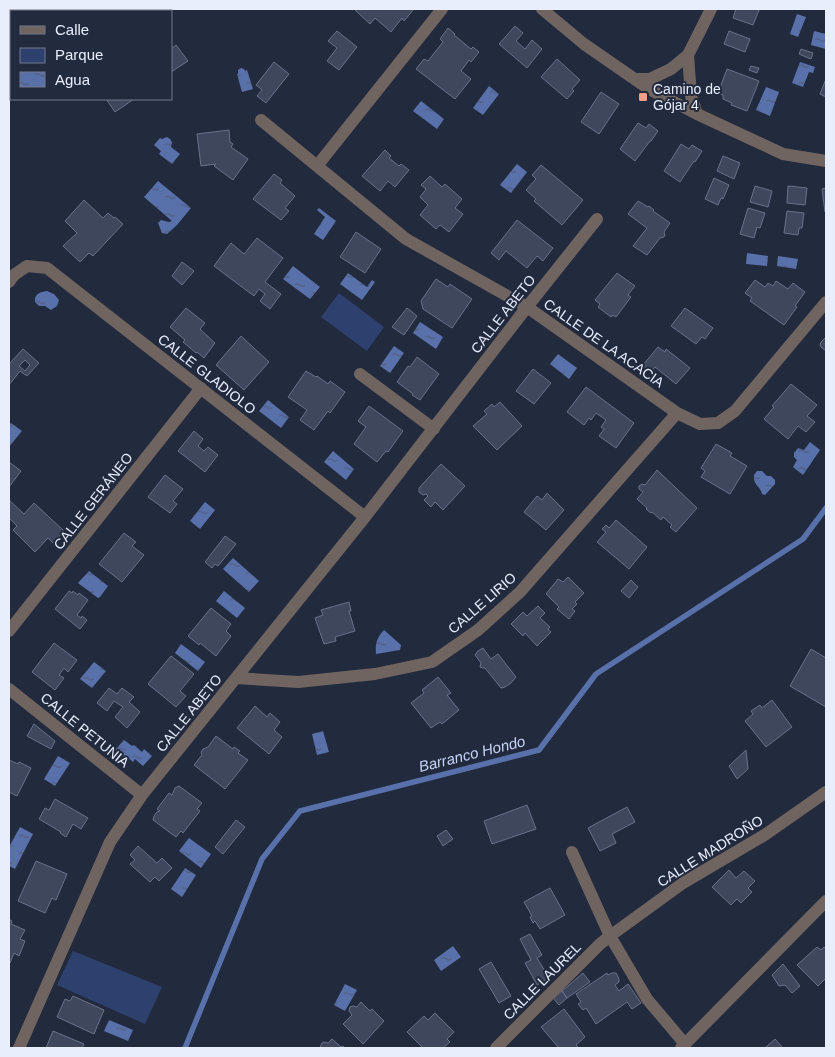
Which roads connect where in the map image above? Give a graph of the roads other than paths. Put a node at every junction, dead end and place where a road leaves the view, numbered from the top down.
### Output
1 (442, 9) edge
2 (542, 9) edge
3 (711, 9) edge
4 (688, 55) junction
5 (635, 79) junction
6 (697, 114) junction
7 (261, 120) dead end
8 (826, 161) edge
9 (317, 166) junction
10 (597, 219) dead end
11 (9, 282) edge
12 (826, 302) edge
13 (527, 307) junction
14 (360, 374) dead end
15 (201, 388) junction
16 (677, 413) junction
17 (434, 428) junction
18 (365, 517) junction
19 (9, 631) edge
20 (236, 678) junction
21 (9, 689) edge
22 (826, 792) edge
23 (142, 795) junction
24 (572, 852) dead end
25 (826, 902) edge
26 (610, 936) junction
27 (682, 1046) edge
28 (19, 1048) edge
29 (496, 1048) edge

1 - 9 street
2 - 5 street
3 - 4 street
4 - 5 street
4 - 6 street
5 - 6 street
6 - 8 street
7 - 9 street, CALLE DE LA ACACIA
9 - 13 street, CALLE DE LA ACACIA
10 - 13 street, CALLE ABETO
11 - 15 street, CALLE GLADIOLO
12 - 16 street, CALLE DE LA ACACIA
13 - 16 street, CALLE DE LA ACACIA
13 - 17 street, CALLE ABETO
14 - 17 street
15 - 18 street, CALLE GLADIOLO
15 - 19 street, CALLE GERÁNEO
16 - 20 street, CALLE LIRIO
17 - 18 street, CALLE ABETO
18 - 20 street, CALLE ABETO
20 - 23 street, CALLE ABETO
21 - 23 street, CALLE PETUNIA
22 - 26 street, CALLE MADROÑO
23 - 28 street, CALLE ABETO
24 - 26 street
25 - 27 street
26 - 27 street
26 - 29 street, CALLE LAUREL

